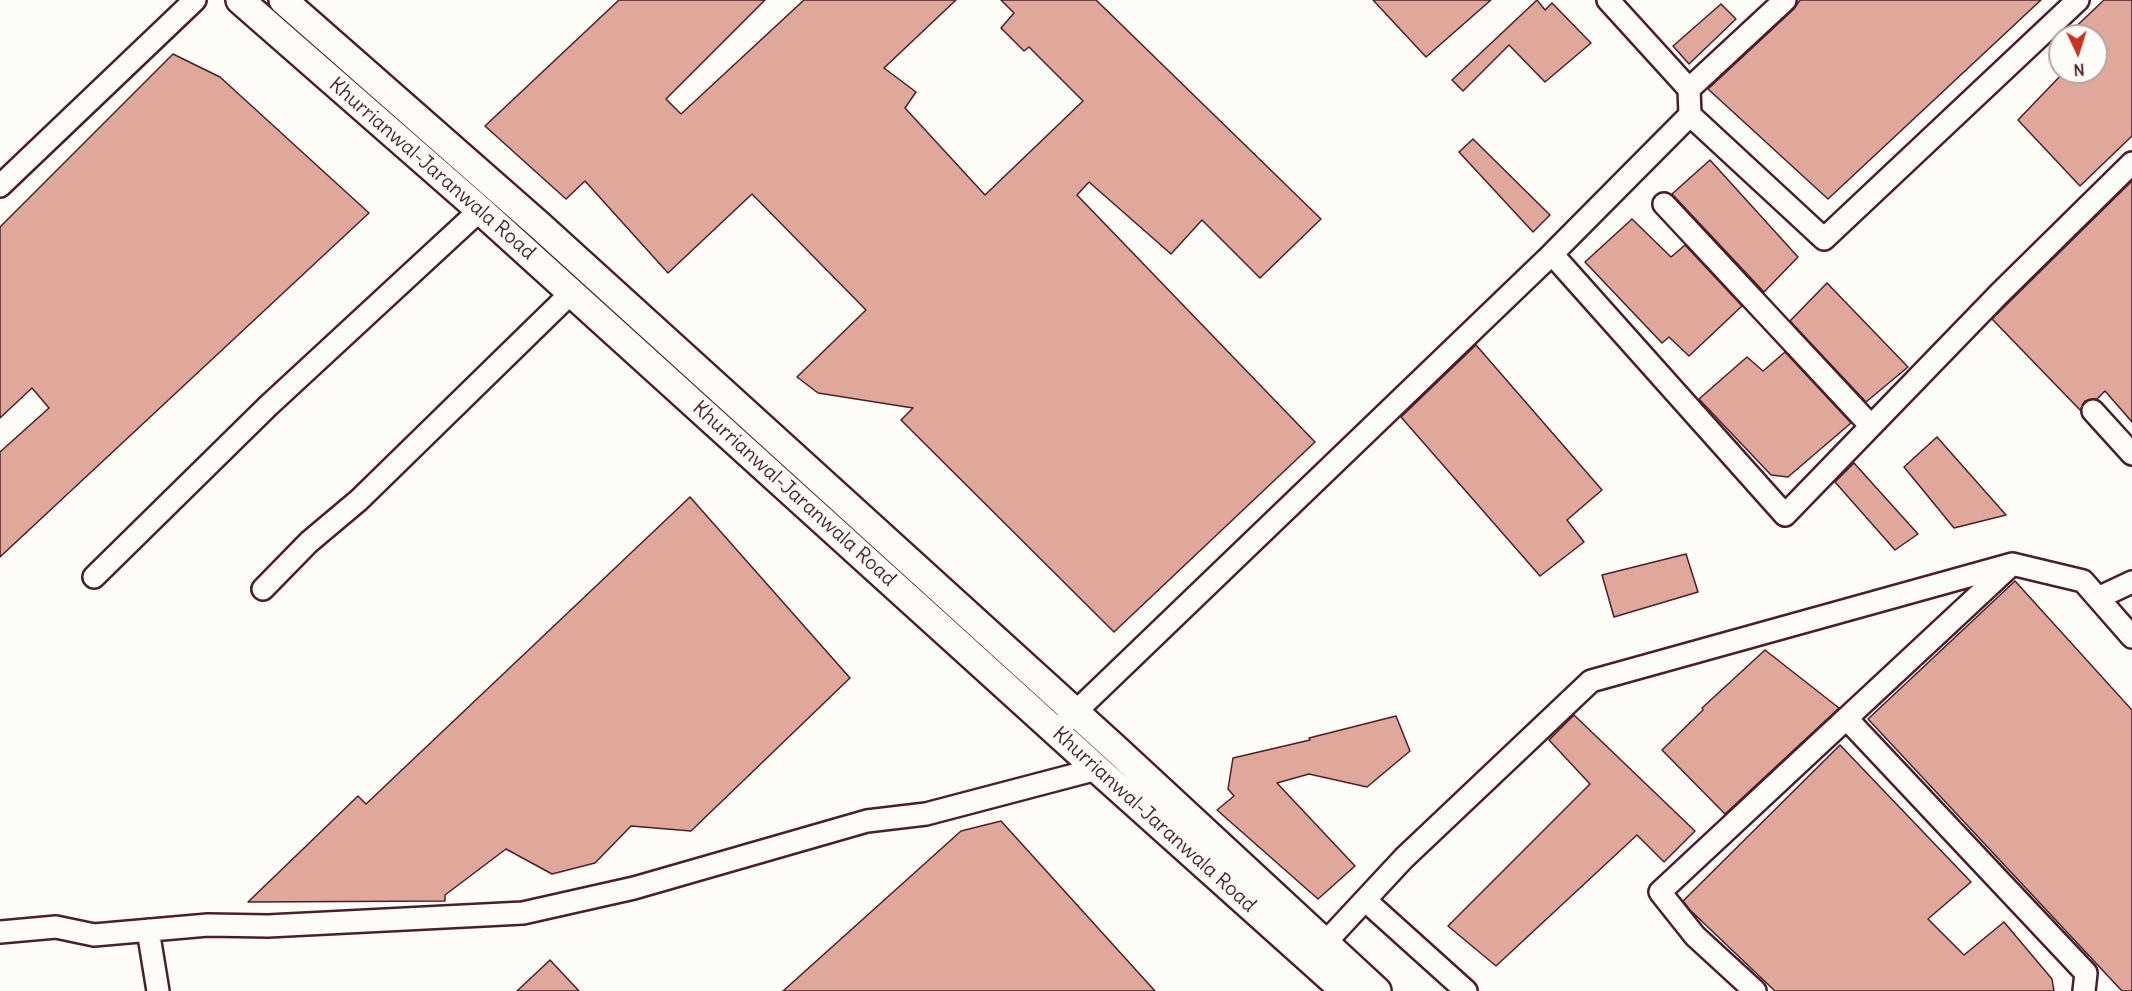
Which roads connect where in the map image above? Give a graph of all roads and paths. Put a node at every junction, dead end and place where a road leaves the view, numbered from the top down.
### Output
1 (195, 0) edge
2 (240, 0) edge
3 (283, 0) edge
4 (1608, 0) edge
5 (1785, 0) edge
6 (2078, 0) edge
7 (1689, 89) junction
8 (1690, 115) junction
9 (2132, 163) edge
10 (0, 186) edge
11 (1664, 204) dead end
12 (480, 210) junction
13 (1552, 254) junction
14 (572, 293) junction
15 (2093, 411) dead end
16 (1871, 426) junction
17 (2132, 454) edge
18 (2012, 564) junction
19 (94, 577) dead end
20 (2132, 582) edge
21 (263, 589) dead end
22 (2098, 598) junction
23 (2132, 637) edge
24 (1074, 712) junction
25 (1846, 719) junction
26 (1056, 732) junction
27 (1097, 769) junction
28 (1365, 900) junction
29 (148, 930) junction
30 (0, 932) edge
31 (1324, 944) junction
32 (1743, 988) edge
33 (158, 991) edge
34 (1345, 991) edge
35 (1377, 991) edge
36 (1467, 991) edge
37 (2084, 991) edge

1 - 10 street
2 - 12 main road, Khurrianwal-Jaranwala Road
3 - 24 main road, Khurrianwal-Jaranwala Road
4 - 7 street
5 - 7 street
6 - 8 street
7 - 8 street
8 - 13 street
9 - 16 street
11 - 16 street
12 - 14 main road, Khurrianwal-Jaranwala Road
12 - 19 street
13 - 16 street
13 - 24 street
14 - 21 street
14 - 26 main road, Khurrianwal-Jaranwala Road
15 - 17 street
18 - 22 street
18 - 25 street
18 - 28 street
20 - 22 street
22 - 23 street
24 - 26 street
24 - 31 main road, Khurrianwal-Jaranwala Road
25 - 32 street
25 - 37 street
26 - 27 main road, Khurrianwal-Jaranwala Road
27 - 29 street
27 - 34 main road, Khurrianwal-Jaranwala Road
28 - 31 street
28 - 36 street
29 - 30 street
29 - 33 street
31 - 35 main road, Khurrianwal-Jaranwala Road

